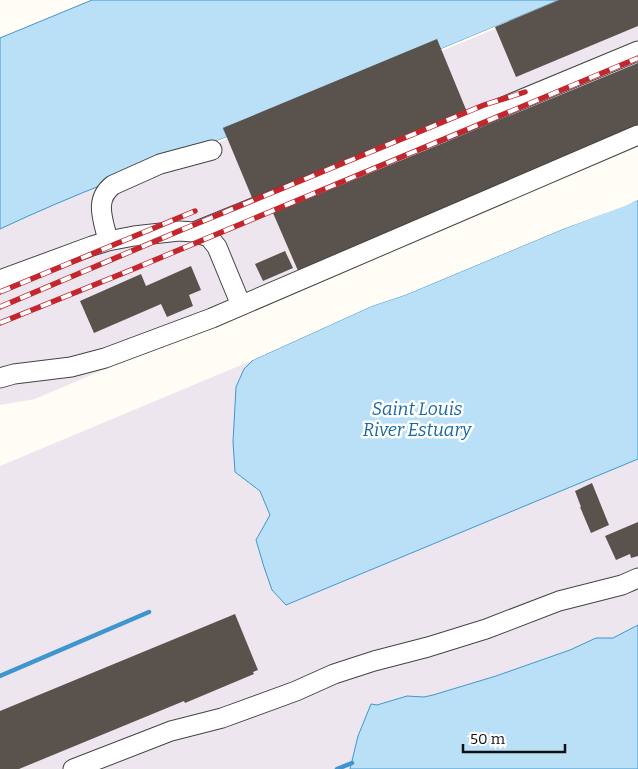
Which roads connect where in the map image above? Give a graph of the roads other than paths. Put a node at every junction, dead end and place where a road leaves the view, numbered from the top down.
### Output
1 (638, 51) edge
2 (638, 135) edge
3 (212, 150) dead end
4 (194, 232) junction
5 (108, 241) junction
6 (0, 280) edge
7 (242, 305) junction
8 (0, 378) edge
9 (638, 578) edge
10 (73, 769) edge

1 - 4 lane
2 - 7 lane
3 - 5 lane
4 - 5 lane
4 - 7 lane
5 - 6 lane
7 - 8 lane
9 - 10 lane

